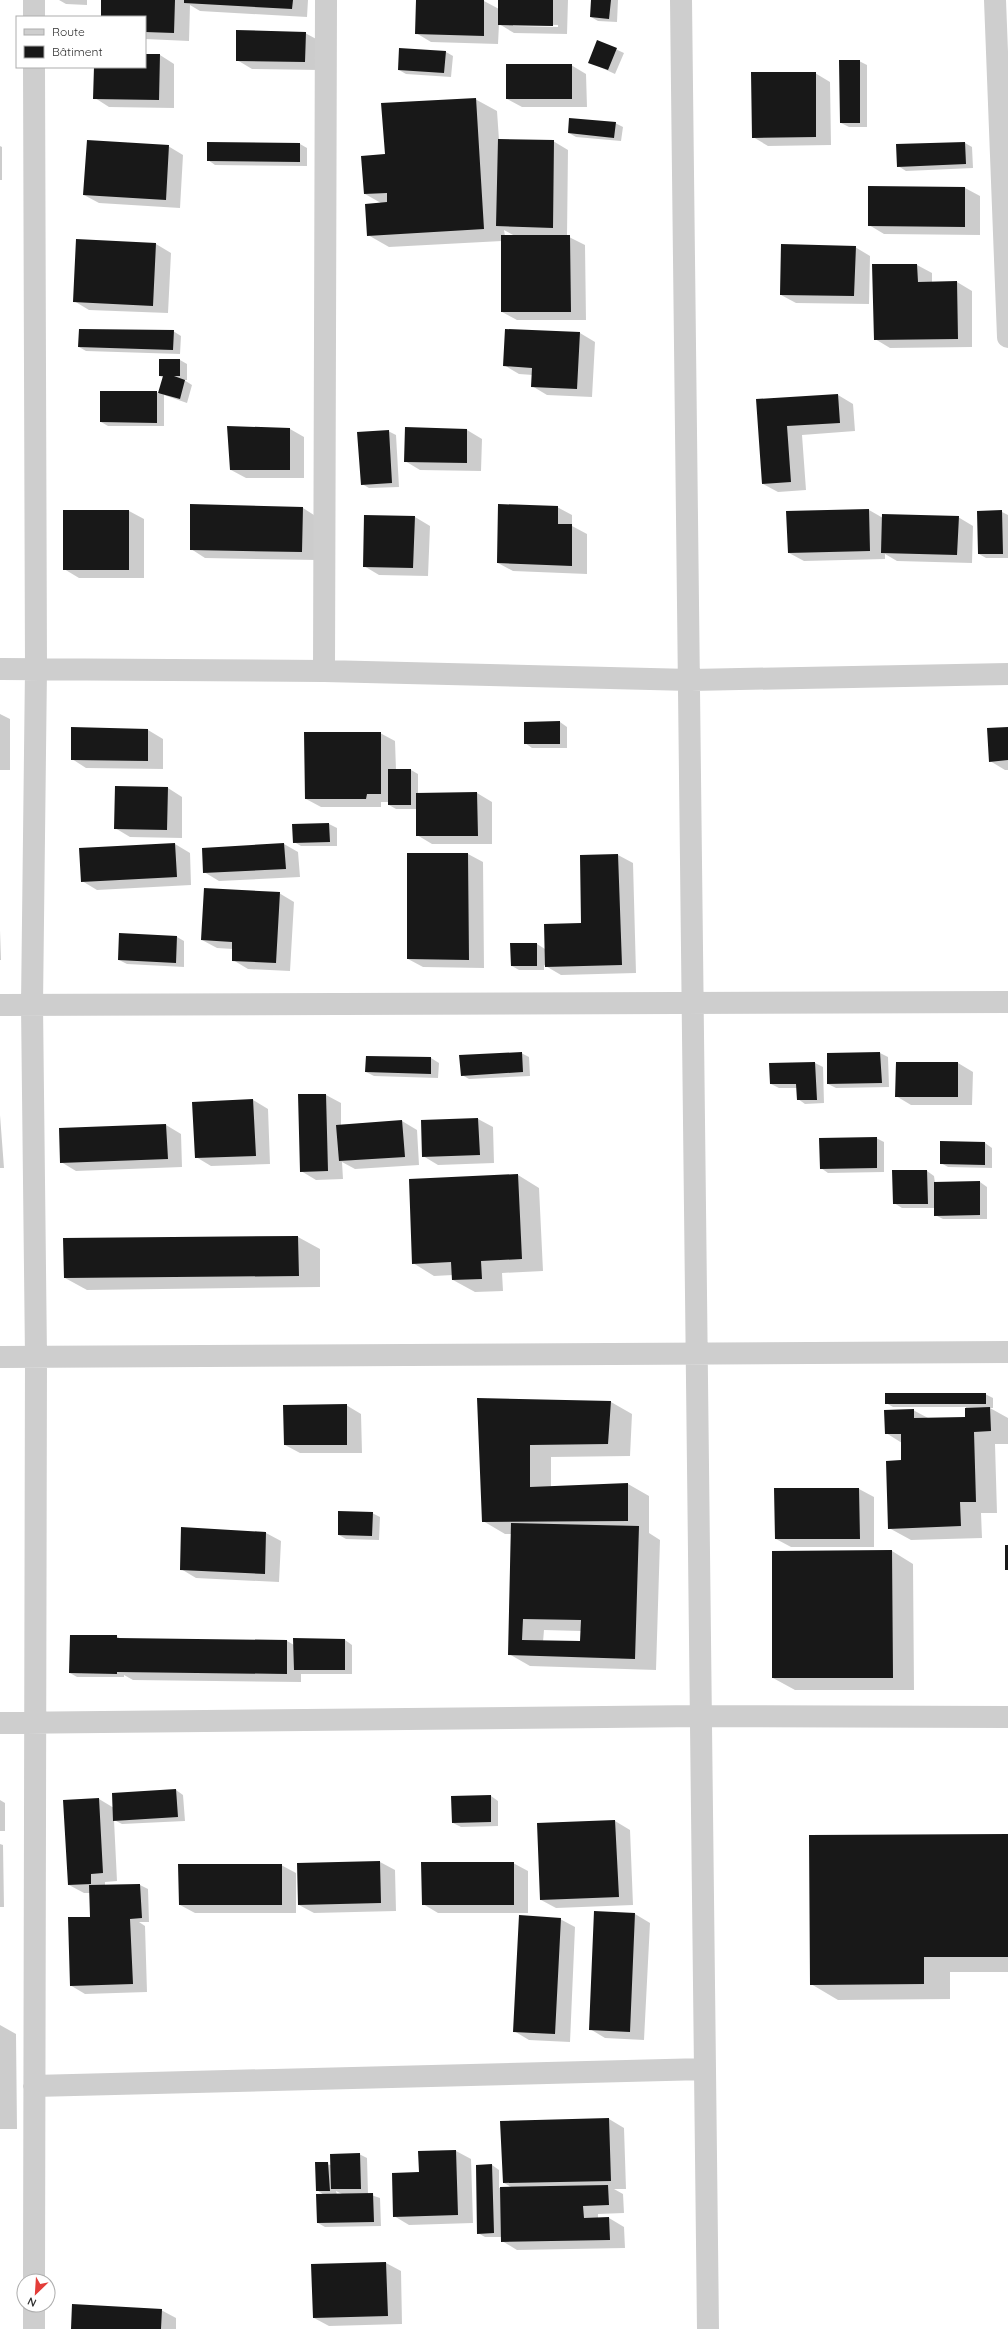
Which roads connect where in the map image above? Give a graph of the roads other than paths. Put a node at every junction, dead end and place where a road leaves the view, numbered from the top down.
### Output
1 (34, 0) edge
2 (326, 0) edge
3 (681, 0) edge
4 (995, 0) edge
5 (34, 16) edge
6 (34, 68) edge
7 (1008, 338) edge
8 (0, 669) edge
9 (36, 670) junction
10 (324, 671) junction
11 (1008, 674) edge
12 (691, 680) junction
13 (692, 1001) junction
14 (1008, 1002) edge
15 (0, 1005) edge
16 (32, 1005) junction
17 (1008, 1352) edge
18 (698, 1353) junction
19 (0, 1357) edge
20 (36, 1357) junction
21 (701, 1716) junction
22 (1008, 1717) edge
23 (0, 1723) edge
24 (34, 1723) junction
25 (705, 2069) junction
26 (34, 2086) junction
27 (34, 2273) edge
28 (34, 2313) edge
29 (34, 2329) edge
30 (708, 2329) edge

1 - 5 street
2 - 10 street
3 - 12 street
4 - 7 street
6 - 9 street
8 - 9 street
9 - 10 street
9 - 16 street
10 - 12 street
11 - 12 street
12 - 13 street
13 - 14 street
13 - 16 street
13 - 18 street
15 - 16 street
16 - 20 street
17 - 18 street
18 - 20 street
18 - 21 street
19 - 20 street
20 - 24 street
21 - 22 street
21 - 24 street
21 - 25 street
23 - 24 street
24 - 26 street
25 - 26 street
25 - 30 street
26 - 27 street
28 - 29 street

